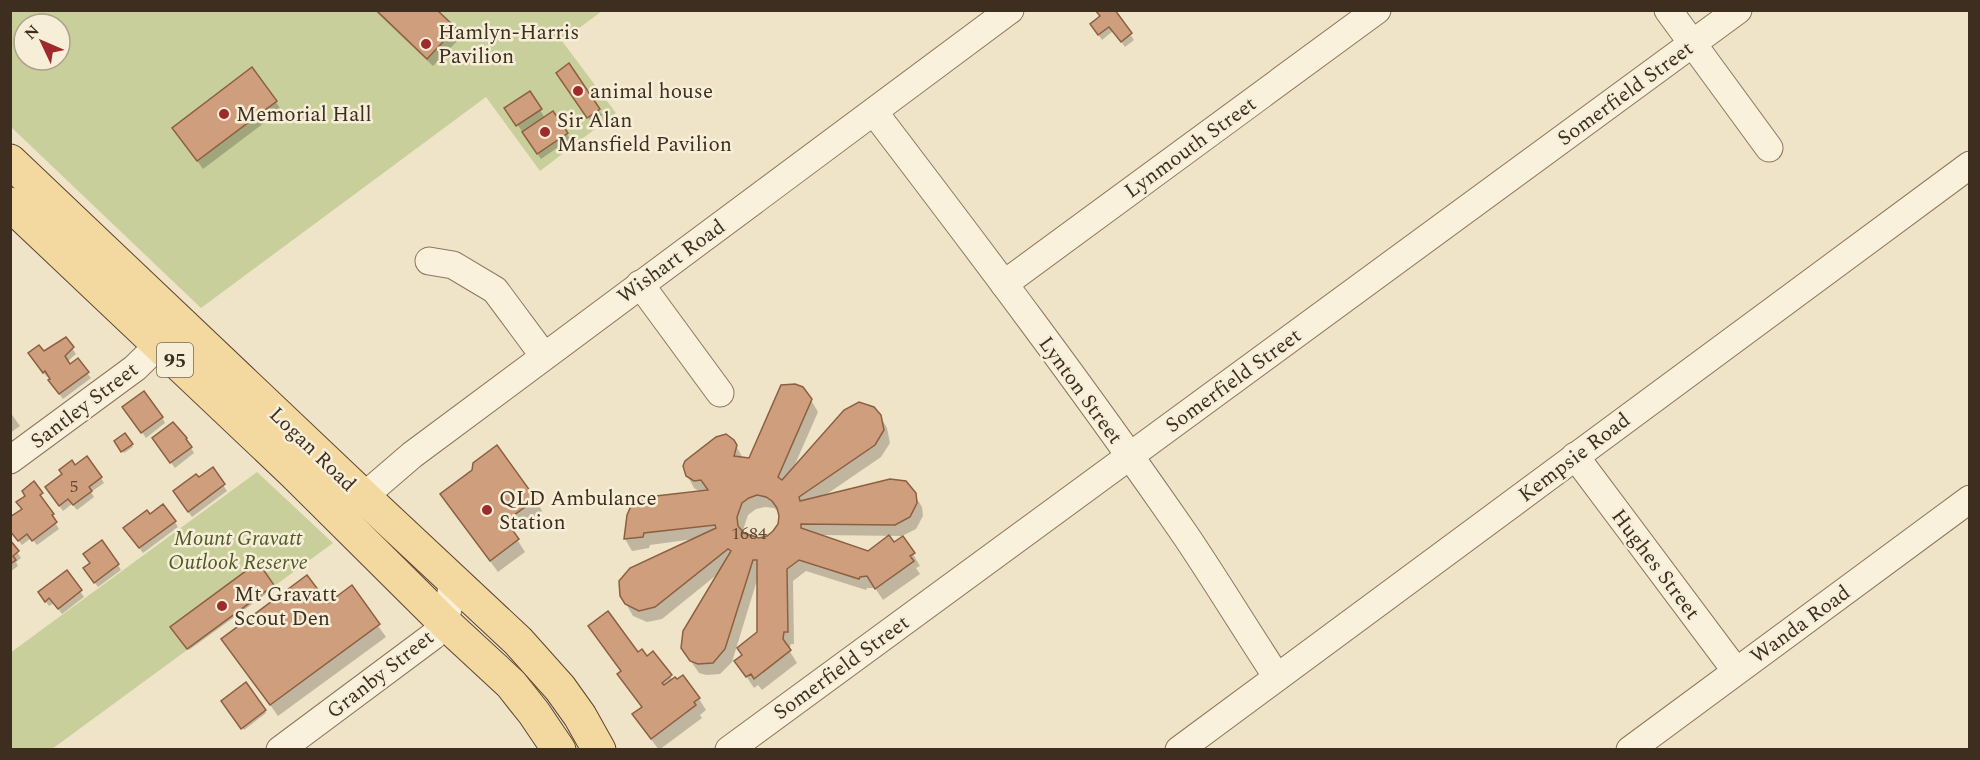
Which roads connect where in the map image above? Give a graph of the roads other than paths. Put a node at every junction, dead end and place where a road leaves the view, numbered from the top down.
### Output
1 (1010, 10) edge
2 (1377, 10) edge
3 (1668, 10) edge
4 (1738, 10) edge
5 (1692, 44) junction
6 (874, 112) junction
7 (1769, 148) dead end
8 (10, 161) edge
9 (1970, 165) edge
10 (10, 204) edge
11 (429, 261) dead end
12 (640, 284) junction
13 (1004, 284) junction
14 (170, 334) junction
15 (543, 356) junction
16 (720, 393) dead end
17 (1129, 456) junction
18 (1575, 456) junction
19 (10, 460) edge
20 (363, 496) junction
21 (1970, 499) edge
22 (338, 518) junction
23 (452, 580) junction
24 (444, 622) junction
25 (1736, 671) junction
26 (1277, 677) junction
27 (280, 750) edge
28 (559, 750) edge
29 (599, 750) edge
30 (729, 750) edge
31 (1179, 750) edge
32 (1630, 750) edge

1 - 6 street, Wishart Road
2 - 13 street, Lynmouth Street
3 - 5 street
4 - 5 street, Somerfield Street
5 - 7 street
5 - 17 street, Somerfield Street
6 - 12 street, Wishart Road
6 - 13 street, Lynton Street
8 - 14 main road, Logan Road / 95
9 - 18 street, Kempsie Road
10 - 14 main road, Logan Road / 95
11 - 15 street
12 - 15 street, Wishart Road
12 - 16 street
13 - 17 street, Lynton Street
14 - 19 street, Santley Street
14 - 20 main road, Logan Road / 95
14 - 22 main road, Logan Road / 95
15 - 20 street, Wishart Road
17 - 26 street, Lynton Street
17 - 30 street, Somerfield Street
18 - 25 street, Hughes Street
18 - 26 street, Kempsie Road
20 - 22 street, Wishart Road
20 - 23 main road, Logan Road / 95
21 - 25 street, Wanda Road
22 - 24 main road, Logan Road / 95
23 - 24 street, Granby Street
23 - 29 main road, Logan Road / 95
24 - 27 street, Granby Street
24 - 28 main road, Logan Road / 95
25 - 32 street, Wanda Road
26 - 31 street, Kempsie Road

